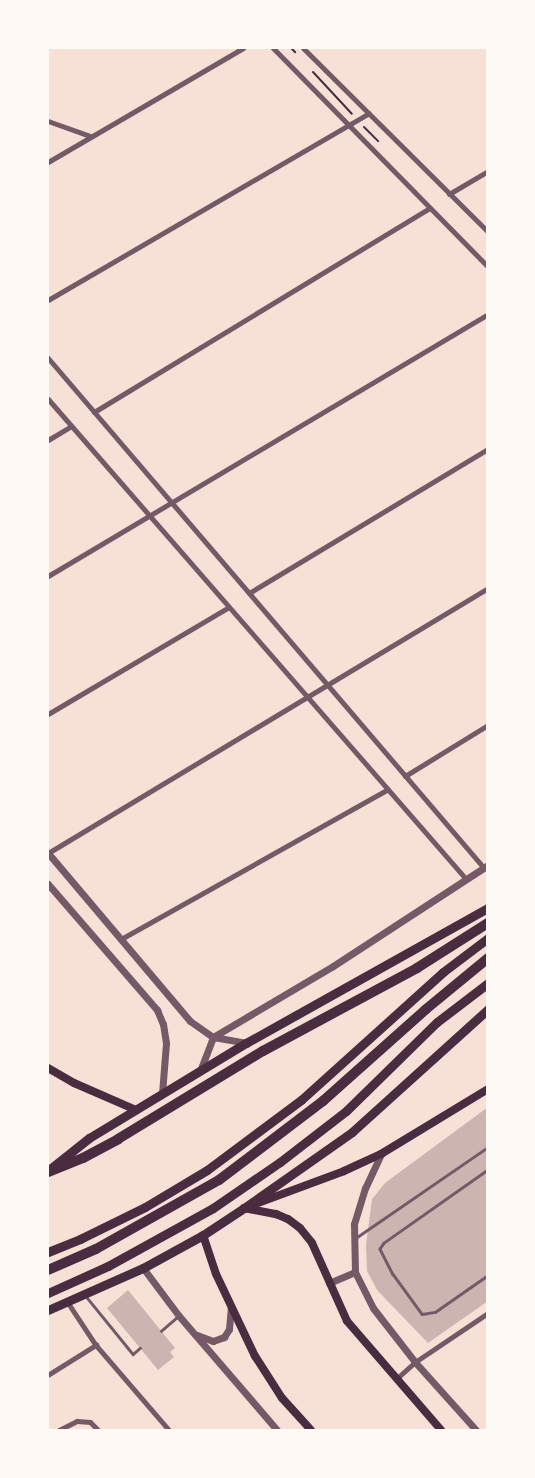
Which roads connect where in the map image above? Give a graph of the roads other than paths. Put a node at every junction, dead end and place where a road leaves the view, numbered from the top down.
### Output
1 (243, 48) edge
2 (273, 48) edge
3 (303, 48) edge
4 (369, 112) junction
5 (48, 121) edge
6 (350, 124) junction
7 (90, 136) junction
8 (48, 162) edge
9 (488, 171) edge
10 (449, 194) junction
11 (430, 208) junction
12 (488, 232) edge
13 (488, 268) edge
14 (48, 300) edge
15 (488, 314) edge
16 (48, 358) edge
17 (48, 399) edge
18 (94, 412) junction
19 (71, 426) junction
20 (48, 440) edge
21 (488, 449) edge
22 (171, 502) junction
23 (149, 516) junction
24 (48, 576) edge
25 (488, 588) edge
26 (249, 594) junction
27 (229, 607) junction
28 (327, 685) junction
29 (307, 697) junction
30 (48, 714) edge
31 (488, 725) edge
32 (406, 776) junction
33 (388, 789) junction
34 (48, 853) edge
35 (486, 867) edge
36 (466, 879) junction
37 (48, 884) edge
38 (488, 908) edge
39 (488, 924) edge
40 (488, 938) edge
41 (121, 939) junction
42 (488, 958) edge
43 (488, 983) edge
44 (488, 1009) edge
45 (213, 1036) junction
46 (246, 1043) junction
47 (48, 1068) edge
48 (200, 1071) junction
49 (488, 1089) edge
50 (162, 1094) junction
51 (136, 1110) junction
52 (487, 1147) edge
53 (381, 1154) junction
54 (488, 1170) edge
55 (48, 1171) edge
56 (244, 1208) junction
57 (203, 1235) junction
58 (353, 1239) junction
59 (48, 1252) edge
60 (143, 1268) junction
61 (48, 1270) edge
62 (355, 1272) junction
63 (488, 1275) edge
64 (330, 1282) junction
65 (48, 1293) edge
66 (84, 1294) junction
67 (67, 1301) junction
68 (231, 1308) junction
69 (48, 1310) edge
70 (488, 1313) edge
71 (179, 1316) junction
72 (161, 1331) dead end
73 (194, 1334) junction
74 (96, 1344) junction
75 (140, 1348) dead end
76 (416, 1362) junction
77 (48, 1375) edge
78 (396, 1379) junction
79 (59, 1430) edge
80 (98, 1430) edge
81 (169, 1430) edge
82 (277, 1430) edge
83 (311, 1430) edge
84 (441, 1430) edge
85 (476, 1430) edge

1 - 7 street
2 - 6 street
3 - 4 street
4 - 6 street
4 - 10 street
5 - 7 street
6 - 11 street
6 - 14 street
7 - 8 street
9 - 10 street
10 - 12 street
11 - 13 street
11 - 18 street
15 - 22 street
16 - 18 street
17 - 19 street
18 - 22 street
19 - 20 street
19 - 23 street
21 - 26 street
22 - 23 street
22 - 26 street
23 - 24 street
23 - 27 street
25 - 28 street
26 - 28 street
27 - 29 street
27 - 30 street
28 - 29 street
28 - 32 street
29 - 33 street
29 - 34 street
31 - 32 street
32 - 35 street
33 - 36 street
33 - 41 street
34 - 41 street
35 - 36 street
36 - 45 street
37 - 50 street
38 - 46 main road
39 - 55 highway
40 - 59 main road
41 - 45 street
42 - 61 highway
43 - 65 main road
44 - 56 main road
45 - 46 street
45 - 48 street
46 - 48 main road
47 - 51 main road
48 - 50 main road
49 - 53 main road
50 - 51 main road
51 - 55 main road
52 - 58 lane
53 - 56 main road
53 - 58 street
54 - 63 lane
56 - 57 main road
56 - 64 main road
57 - 60 main road
57 - 68 main road
58 - 62 street
60 - 66 main road
60 - 71 street
62 - 64 street
62 - 76 street
64 - 78 main road
66 - 67 main road
66 - 75 lane
67 - 69 main road
67 - 74 street
68 - 73 street
68 - 83 main road
70 - 76 street
71 - 72 lane
71 - 73 street
73 - 82 street
74 - 77 street
74 - 81 street
76 - 78 street
76 - 85 street
78 - 84 main road
79 - 80 street

